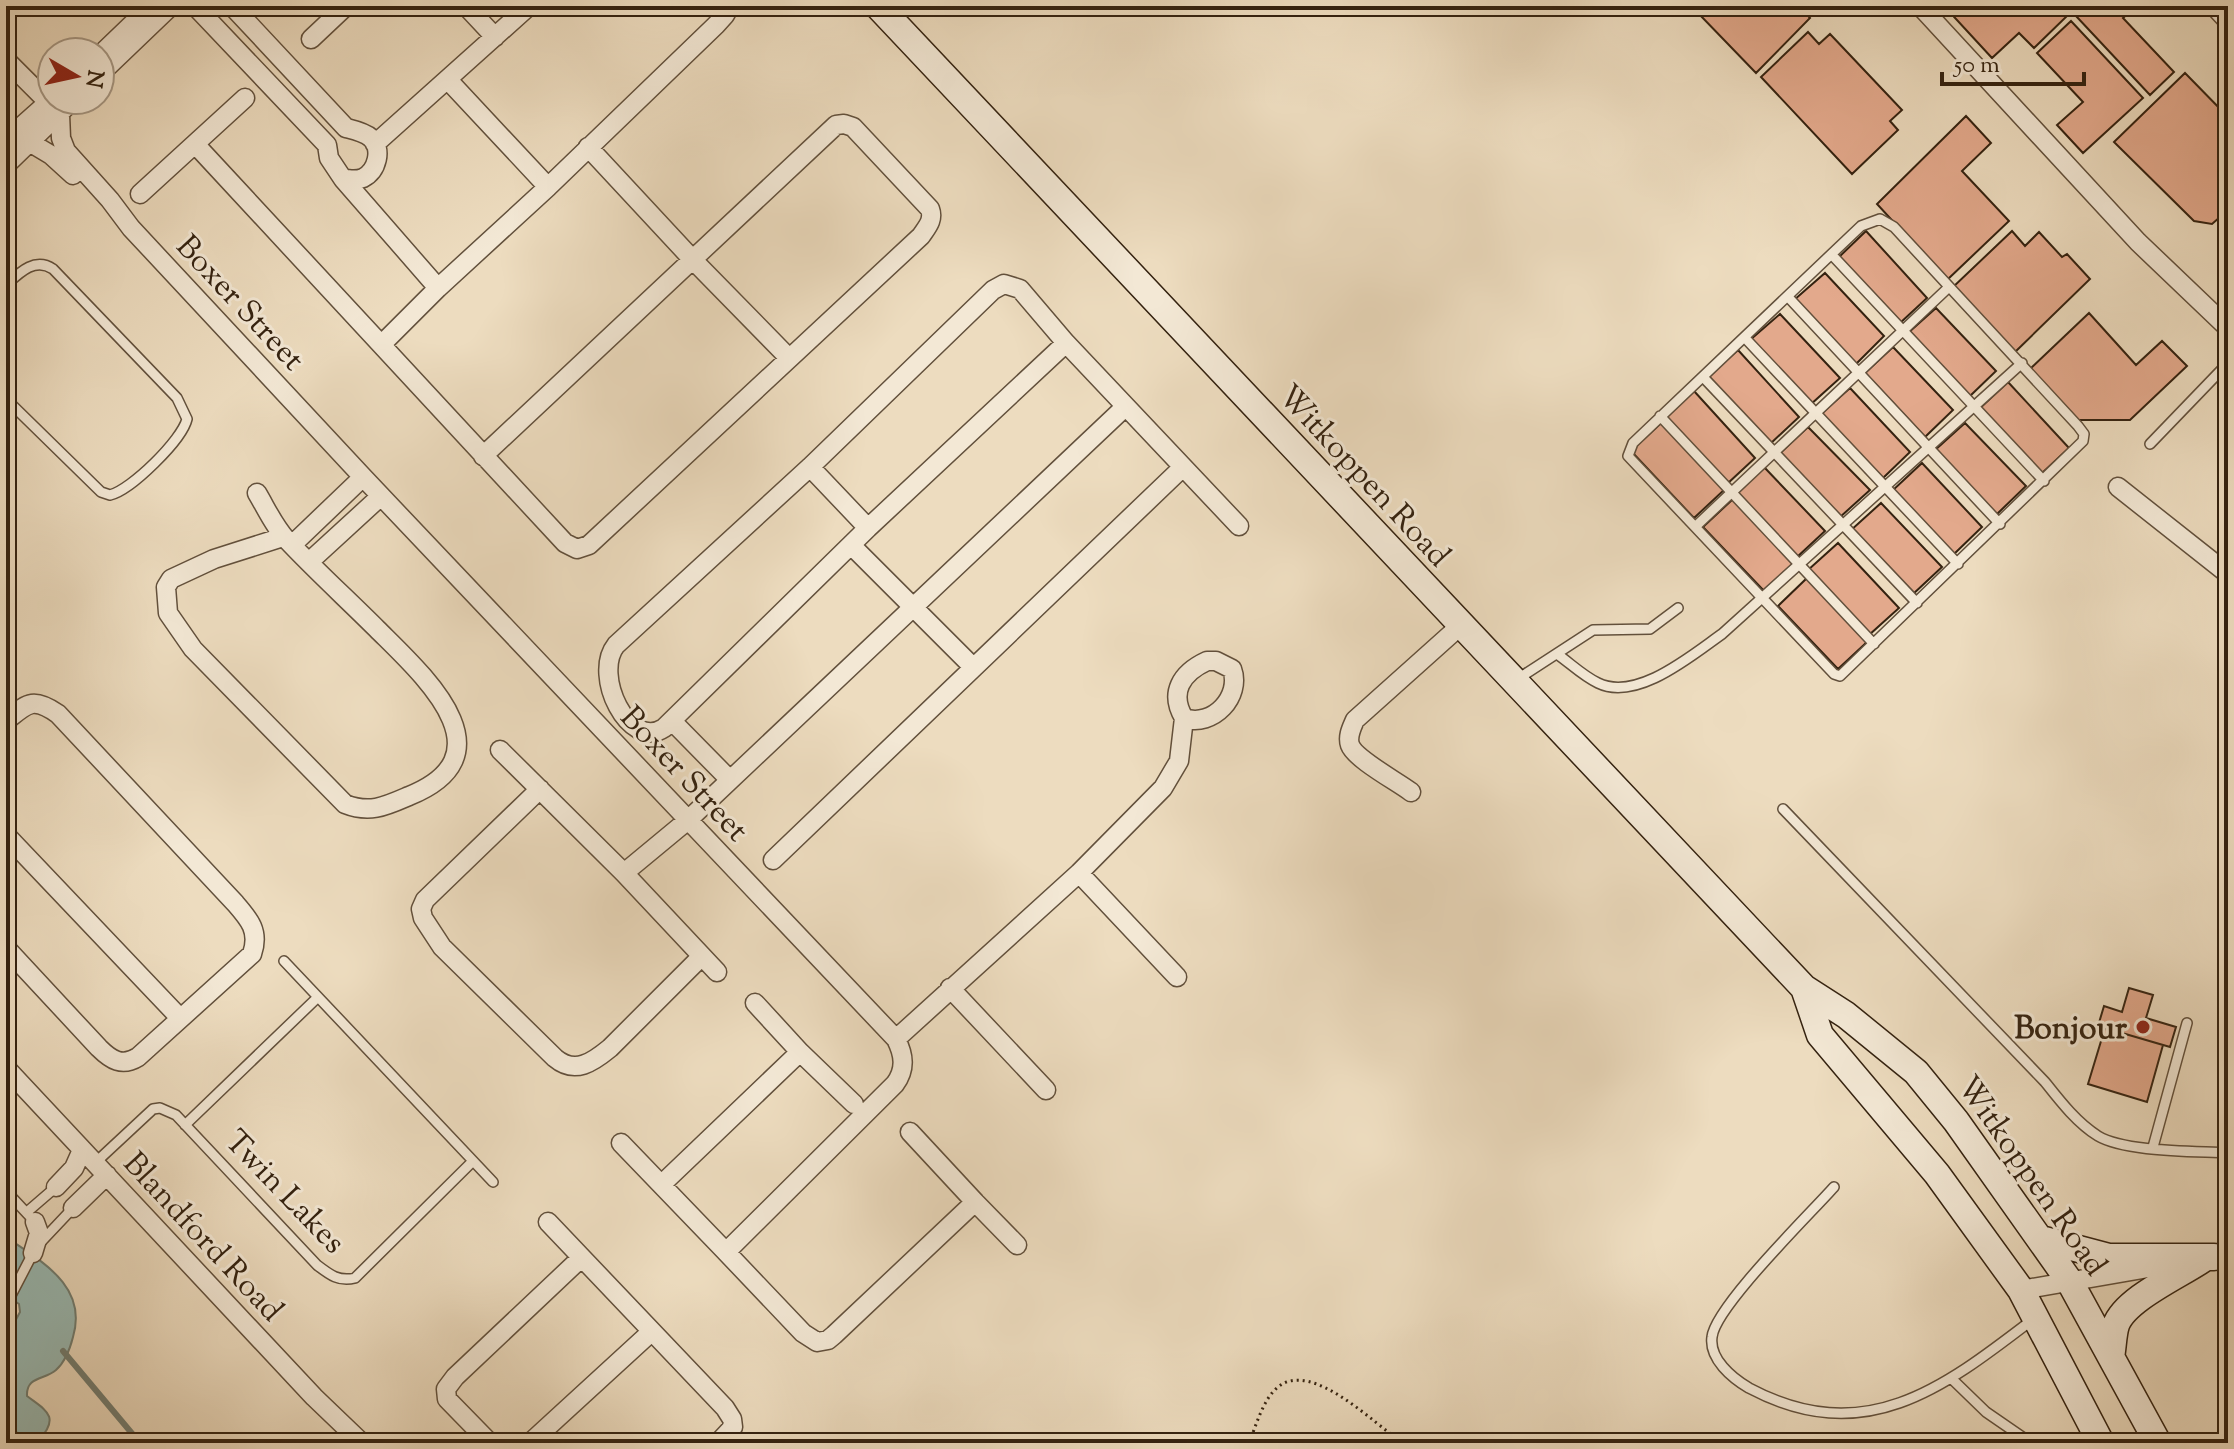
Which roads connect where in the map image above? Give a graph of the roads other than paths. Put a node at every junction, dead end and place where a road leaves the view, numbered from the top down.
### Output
1 (151, 6) edge
2 (171, 6) edge
3 (195, 6) edge
4 (232, 6) edge
5 (346, 6) edge
6 (466, 6) edge
7 (529, 6) edge
8 (730, 6) edge
9 (878, 6) edge
10 (1920, 6) edge
11 (495, 37) junction
12 (311, 39) dead end
13 (116, 40) edge
14 (116, 59) edge
15 (6, 60) edge
16 (289, 68) junction
17 (448, 80) junction
18 (36, 85) edge
19 (272, 86) junction
20 (245, 98) dead end
21 (41, 116) edge
22 (50, 116) edge
23 (59, 116) edge
24 (6, 140) edge
25 (31, 143) junction
26 (195, 144) junction
27 (375, 144) junction
28 (588, 147) junction
29 (6, 165) edge
30 (343, 179) junction
31 (548, 187) junction
32 (140, 194) dead end
33 (131, 228) junction
34 (1832, 255) junction
35 (693, 260) junction
36 (6, 285) edge
37 (1949, 287) junction
38 (438, 288) junction
39 (1789, 298) junction
40 (2224, 316) edge
41 (1903, 331) junction
42 (1745, 338) junction
43 (1066, 343) junction
44 (382, 344) junction
45 (789, 358) junction
46 (2022, 363) junction
47 (2228, 363) edge
48 (1859, 372) junction
49 (1703, 377) junction
50 (6, 399) edge
51 (1974, 406) junction
52 (1125, 407) junction
53 (1816, 413) junction
54 (1660, 416) junction
55 (2150, 444) dead end
56 (1929, 448) junction
57 (1774, 453) junction
58 (483, 456) junction
59 (810, 467) junction
60 (1183, 467) junction
61 (363, 477) junction
62 (2044, 481) junction
63 (1886, 487) junction
64 (2118, 487) dead end
65 (257, 493) dead end
66 (1732, 493) junction
67 (381, 496) junction
68 (2000, 524) junction
69 (1239, 526) dead end
70 (1843, 526) junction
71 (1695, 527) junction
72 (868, 528) junction
73 (288, 541) junction
74 (851, 545) junction
75 (309, 562) junction
76 (1958, 564) junction
77 (1801, 565) junction
78 (2228, 574) edge
79 (1763, 597) junction
80 (1917, 603) junction
81 (913, 608) junction
82 (1678, 608) dead end
83 (1460, 626) junction
84 (1874, 644) junction
85 (1557, 654) junction
86 (973, 667) junction
87 (1513, 681) junction
88 (1184, 718) dead end
89 (6, 721) edge
90 (672, 721) junction
91 (500, 750) dead end
92 (730, 780) junction
93 (540, 789) junction
94 (1411, 792) dead end
95 (1783, 809) dead end
96 (688, 820) junction
97 (6, 835) edge
98 (773, 860) dead end
99 (624, 873) junction
100 (1079, 873) junction
101 (6, 948) edge
102 (702, 956) junction
103 (284, 961) dead end
104 (717, 972) dead end
105 (1177, 977) dead end
106 (950, 988) junction
107 (1804, 988) junction
108 (318, 997) junction
109 (755, 1003) dead end
110 (180, 1018) junction
111 (2187, 1023) dead end
112 (896, 1039) junction
113 (800, 1052) junction
114 (6, 1068) edge
115 (1046, 1090) dead end
116 (854, 1104) dead end
117 (185, 1125) junction
118 (910, 1132) dead end
119 (621, 1143) dead end
120 (2153, 1147) junction
121 (2228, 1153) edge
122 (473, 1161) junction
123 (95, 1163) junction
124 (493, 1182) dead end
125 (662, 1184) junction
126 (56, 1187) joint
127 (1834, 1187) dead end
128 (6, 1191) edge
129 (975, 1202) junction
130 (73, 1208) joint
131 (31, 1217) junction
132 (548, 1222) dead end
133 (2041, 1239) junction
134 (1017, 1245) dead end
135 (35, 1249) junction
136 (726, 1252) junction
137 (2215, 1257) edge
138 (581, 1258) junction
139 (2070, 1282) junction
140 (2021, 1290) junction
141 (8, 1302) edge
142 (2035, 1318) junction
143 (650, 1333) junction
144 (2111, 1357) junction
145 (1953, 1380) junction
146 (362, 1443) edge
147 (490, 1443) edge
148 (530, 1443) edge
149 (718, 1443) edge
150 (2031, 1443) edge
151 (2101, 1443) edge
152 (2158, 1443) edge

1 - 13 street
2 - 14 street
3 - 19 street
4 - 16 street
5 - 12 street
6 - 11 street
7 - 11 street
8 - 28 street
9 - 83 main road, Witkoppen Road
10 - 40 street
11 - 17 street
15 - 18 street
16 - 19 street
16 - 27 street
17 - 27 street
17 - 31 street
19 - 30 street
20 - 26 street
21 - 24 street
22 - 25 street
23 - 33 street, Boxer Street
25 - 29 street
25 - 33 street, Boxer Street
26 - 32 street
26 - 44 street
27 - 30 street
28 - 31 street
28 - 35 street
30 - 38 street
31 - 38 street
33 - 61 street, Boxer Street
34 - 37 lane
34 - 39 lane
34 - 41 lane
35 - 45 street
35 - 45 street
35 - 58 street
36 - 50 lane
37 - 41 lane
37 - 46 lane
38 - 44 street
39 - 42 lane
39 - 48 lane
41 - 48 lane
41 - 51 lane
42 - 49 lane
42 - 53 lane
43 - 52 street
43 - 59 street
43 - 72 street
44 - 58 street
45 - 58 street
46 - 51 lane
46 - 62 lane
47 - 55 lane
48 - 53 lane
48 - 56 lane
49 - 54 lane
49 - 57 lane
51 - 56 lane
51 - 62 lane
52 - 60 street
52 - 81 street
53 - 57 lane
53 - 63 lane
54 - 66 lane
54 - 71 lane
56 - 63 lane
56 - 68 lane
57 - 66 lane
57 - 70 lane
59 - 72 street
59 - 90 street
60 - 69 street
60 - 86 street
61 - 67 street, Boxer Street
61 - 73 street
62 - 68 lane
63 - 70 lane
63 - 76 lane
64 - 78 street
65 - 73 street
66 - 71 lane
66 - 77 lane
67 - 75 street
67 - 96 street, Boxer Street
68 - 76 lane
70 - 77 lane
70 - 80 lane
71 - 79 lane
72 - 74 street
73 - 75 street
73 - 75 street
74 - 81 street
74 - 90 street
76 - 80 lane
77 - 79 lane
77 - 84 lane
79 - 84 lane
79 - 85 lane
80 - 84 lane
81 - 86 street
81 - 92 street
82 - 85 lane
83 - 87 main road, Witkoppen Road
83 - 94 street
85 - 87 lane
86 - 98 street
87 - 107 main road, Witkoppen Road
88 - 100 street
89 - 110 street
90 - 92 street
91 - 93 street
92 - 96 street
93 - 99 street
93 - 102 street
95 - 120 lane
96 - 99 street
96 - 112 street, Boxer Street
97 - 110 street
99 - 102 street
100 - 105 street
100 - 106 street
101 - 110 street
102 - 104 street
103 - 108 lane
106 - 112 street
106 - 115 street
107 - 133 main road, Witkoppen Road
107 - 140 main road, Witkoppen Road
108 - 117 lane
108 - 122 lane
109 - 113 street
111 - 120 lane
112 - 136 street
113 - 116 street
113 - 125 street
114 - 123 street, Blandford Road
117 - 122 lane, Twin Lakes
117 - 123 lane, Twin Lakes
118 - 129 street
119 - 125 street
120 - 121 lane
122 - 124 lane
123 - 126 street
123 - 130 street
123 - 146 street, Blandford Road
125 - 136 street
126 - 131 lane
127 - 145 lane
128 - 131 lane
129 - 134 street
129 - 136 street
130 - 135 lane
131 - 135 street
132 - 138 street
133 - 137 main road
133 - 139 main road, Witkoppen Road
135 - 141 lane
137 - 139 street
137 - 144 main road
138 - 143 street
138 - 147 street
139 - 140 street
139 - 144 main road, Witkoppen Road
140 - 142 main road, Witkoppen Road
142 - 145 lane
142 - 151 main road, Witkoppen Road
143 - 148 street
143 - 149 street
144 - 152 main road, Witkoppen Road
145 - 150 lane

